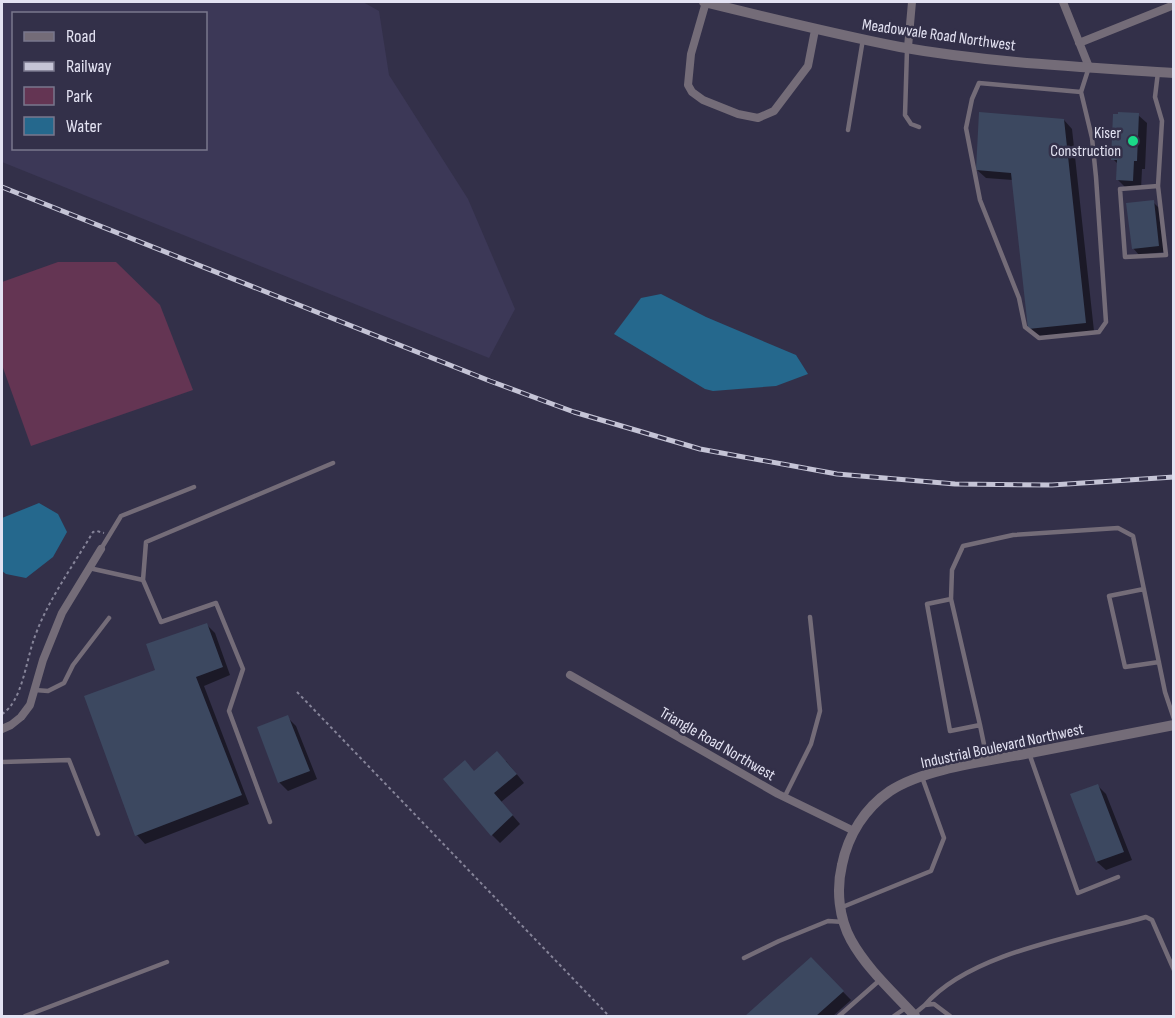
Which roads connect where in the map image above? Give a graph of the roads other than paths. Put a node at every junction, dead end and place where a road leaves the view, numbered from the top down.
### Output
1 (705, 2) edge
2 (912, 2) edge
3 (1063, 2) edge
4 (1173, 5) edge
5 (815, 30) junction
6 (863, 39) junction
7 (1079, 43) junction
8 (908, 47) junction
9 (1089, 67) junction
10 (1158, 72) junction
11 (1173, 73) edge
12 (1081, 92) junction
13 (919, 127) dead end
14 (848, 129) dead end
15 (1158, 186) junction
16 (333, 463) dead end
17 (194, 487) dead end
18 (101, 549) joint
19 (89, 568) junction
20 (143, 580) junction
21 (1144, 589) junction
22 (951, 599) junction
23 (810, 617) dead end
24 (110, 618) dead end
25 (1159, 662) junction
26 (570, 675) dead end
27 (35, 690) junction
28 (1173, 719) edge
29 (980, 725) junction
30 (1173, 725) edge
31 (2, 729) edge
32 (1029, 753) junction
33 (2, 755) edge
34 (987, 761) junction
35 (3, 762) edge
36 (922, 777) junction
37 (784, 798) junction
38 (270, 822) dead end
39 (854, 831) junction
40 (98, 834) dead end
41 (1118, 877) dead end
42 (840, 908) junction
43 (844, 922) junction
44 (744, 958) dead end
45 (167, 962) dead end
46 (1173, 970) edge
47 (881, 979) junction
48 (925, 1005) junction
49 (912, 1013) edge
50 (25, 1017) edge
51 (840, 1017) edge
52 (894, 1017) edge
53 (950, 1017) edge

1 - 5 street, Meadowvale Road Northwest
1 - 5 street
2 - 8 street
3 - 7 street
4 - 7 street
5 - 6 street, Meadowvale Road Northwest
6 - 8 street, Meadowvale Road Northwest
6 - 14 lane
7 - 9 street
8 - 9 street, Meadowvale Road Northwest
8 - 13 lane
9 - 10 street, Meadowvale Road Northwest
9 - 12 lane
10 - 11 street, Meadowvale Road Northwest
10 - 15 lane
12 - 12 lane
15 - 15 lane
16 - 20 lane
17 - 18 lane
18 - 19 street
19 - 20 lane
19 - 27 street
20 - 38 lane
21 - 22 lane
21 - 25 lane
21 - 25 lane
22 - 29 lane
22 - 29 lane
23 - 37 lane
24 - 27 lane
25 - 28 lane
26 - 37 street, Triangle Road Northwest
27 - 31 street
29 - 34 lane
30 - 32 street, Industrial Boulevard Northwest
32 - 34 street, Industrial Boulevard Northwest
32 - 41 lane
33 - 35 lane
34 - 36 street, Industrial Boulevard Northwest
35 - 40 lane
36 - 39 street, Industrial Boulevard Northwest
36 - 42 lane
37 - 39 street, Triangle Road Northwest
39 - 42 street, Industrial Boulevard Northwest
42 - 43 street, Industrial Boulevard Northwest
43 - 44 lane
43 - 47 street, Industrial Boulevard Northwest
45 - 50 lane
46 - 48 lane
47 - 49 street, Industrial Boulevard Northwest
47 - 51 lane
48 - 49 lane
48 - 53 lane
49 - 52 lane

